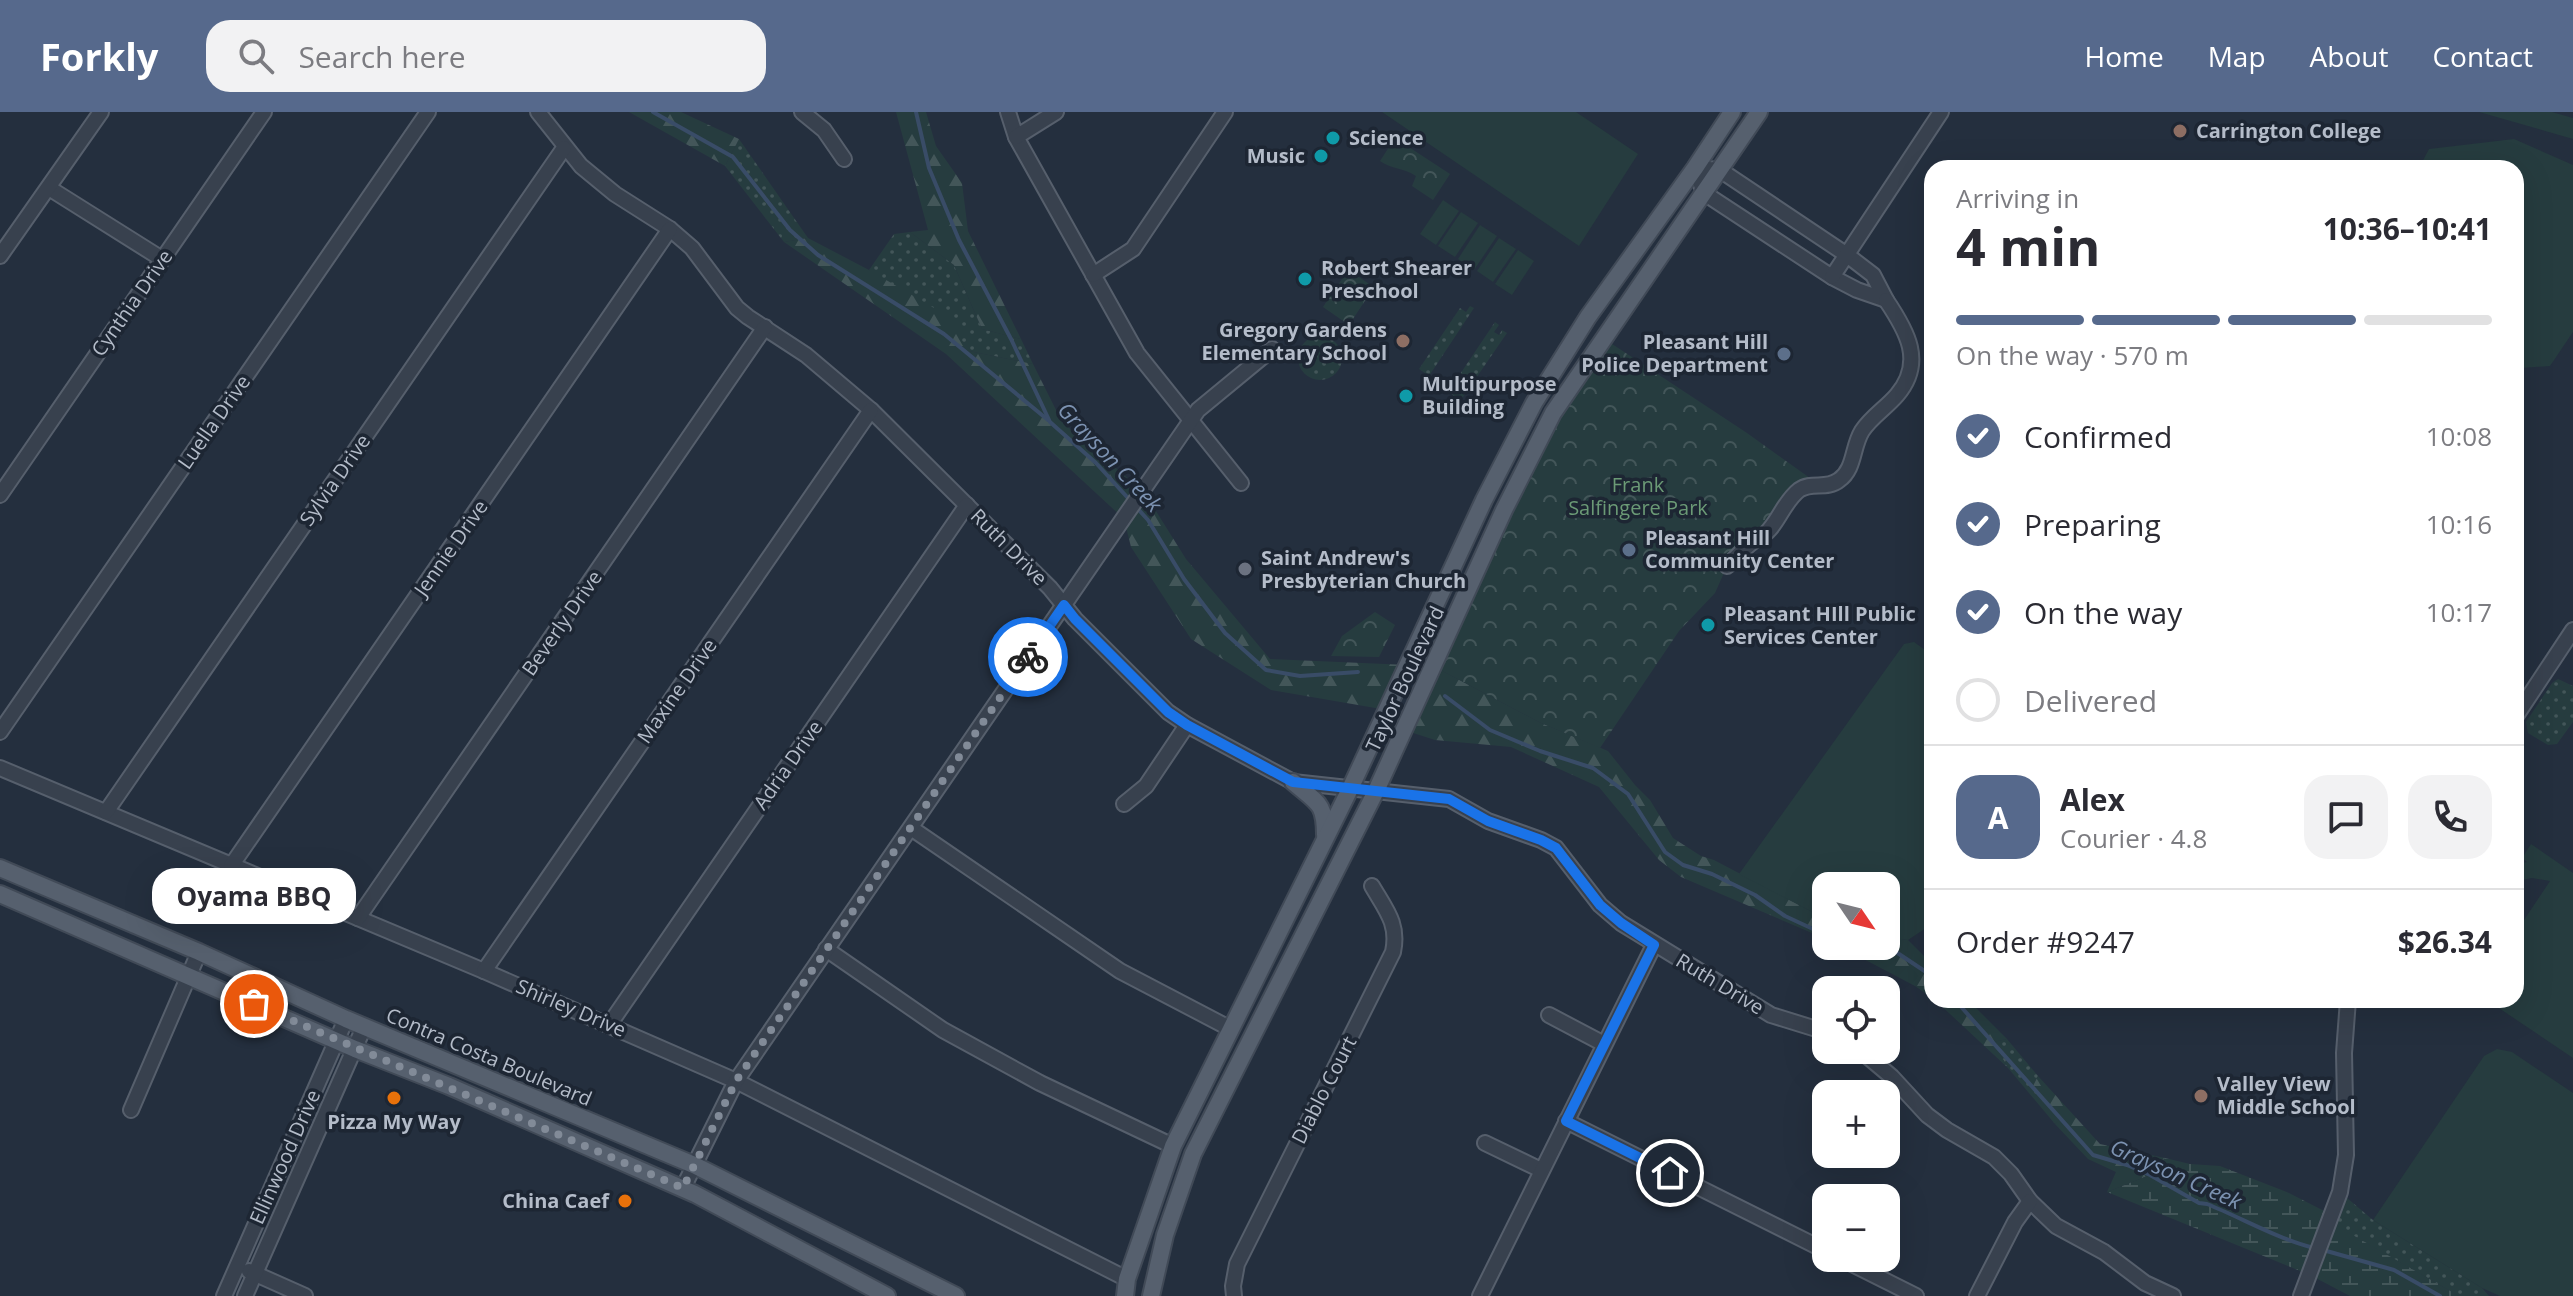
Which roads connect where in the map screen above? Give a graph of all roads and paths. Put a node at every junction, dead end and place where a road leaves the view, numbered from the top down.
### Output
1 (101, 112) edge
2 (264, 112) edge
3 (428, 112) edge
4 (538, 112) edge
5 (802, 112) edge
6 (1008, 112) edge
7 (1056, 112) edge
8 (1225, 112) edge
9 (1732, 112) edge
10 (1759, 112) edge
11 (1941, 112) edge
12 (1016, 137) junction
13 (564, 148) junction
14 (844, 159) dead end
15 (1695, 168) junction
16 (1720, 170) junction
17 (49, 188) junction
18 (1704, 193) junction
19 (670, 229) junction
20 (1847, 255) junction
21 (0, 256) edge
22 (162, 259) junction
23 (1093, 275) junction
24 (1832, 277) junction
25 (1886, 300) junction
26 (765, 327) junction
27 (1272, 349) dead end
28 (871, 410) junction
29 (1190, 421) junction
30 (1241, 483) dead end
31 (0, 495) edge
32 (967, 505) junction
33 (1727, 566) dead end
34 (1064, 605) junction
35 (2573, 630) edge
36 (2524, 704) edge
37 (1187, 725) junction
38 (0, 732) edge
39 (0, 768) edge
40 (1293, 782) junction
41 (1350, 789) junction
42 (1376, 791) junction
43 (1124, 804) dead end
44 (106, 812) junction
45 (911, 828) junction
46 (1325, 839) junction
47 (231, 866) junction
48 (0, 868) edge
49 (1372, 886) dead end
50 (0, 894) edge
51 (358, 918) junction
52 (1654, 945) junction
53 (826, 949) junction
54 (199, 952) junction
55 (484, 971) junction
56 (189, 975) junction
57 (2347, 1008) edge
58 (1549, 1015) dead end
59 (346, 1019) junction
60 (609, 1025) junction
61 (364, 1027) junction
62 (1812, 1028) edge
63 (1231, 1029) junction
64 (336, 1041) junction
65 (1604, 1044) junction
66 (355, 1049) junction
67 (1878, 1064) edge
68 (736, 1081) junction
69 (131, 1110) dead end
70 (1566, 1121) junction
71 (1485, 1143) dead end
72 (1173, 1146) junction
73 (694, 1165) junction
74 (1541, 1170) junction
75 (683, 1188) junction
76 (2030, 1201) junction
77 (1812, 1244) edge
78 (237, 1266) junction
79 (1868, 1272) edge
80 (255, 1274) junction
81 (1126, 1288) edge
82 (2142, 1290) edge
83 (224, 1296) edge
84 (245, 1296) edge
85 (305, 1296) edge
86 (887, 1296) edge
87 (956, 1296) edge
88 (1151, 1296) edge
89 (1234, 1296) edge
90 (1480, 1296) edge
91 (1916, 1296) edge
92 (1977, 1296) edge
93 (2173, 1296) edge
94 (2301, 1296) edge

1 - 17 street
2 - 22 street, Cynthia Drive
3 - 38 street, Luella Drive
4 - 13 street, Ruth Drive
5 - 14 street
6 - 12 street
7 - 12 street
8 - 23 street
9 - 15 main road, Taylor Boulevard
10 - 16 main road, Taylor Boulevard
11 - 20 street
12 - 23 street
13 - 19 street, Ruth Drive
13 - 44 street, Sylvia Drive
15 - 16 street
15 - 18 street
15 - 41 main road, Taylor Boulevard
16 - 18 main road, Taylor Boulevard
16 - 20 street
17 - 21 street
17 - 22 street
18 - 24 street
18 - 42 main road, Taylor Boulevard
19 - 26 street, Ruth Drive
19 - 47 street, Jennie Drive
20 - 24 street
20 - 25 street
22 - 31 street, Cynthia Drive
23 - 29 street
24 - 25 street
25 - 33 street
26 - 28 street, Ruth Drive
26 - 51 street, Beverly Drive
27 - 29 street
28 - 32 street, Ruth Drive
28 - 55 street, Maxine Drive
29 - 30 street
29 - 34 street
32 - 34 street, Ruth Drive
32 - 60 street, Adria Drive
34 - 37 street, Ruth Drive
34 - 45 street
35 - 36 street
37 - 40 street, Ruth Drive
37 - 43 street
39 - 44 street, Shirley Drive
40 - 41 street, Ruth Drive
40 - 46 main road
41 - 42 street, Ruth Drive
41 - 46 main road, Taylor Boulevard
42 - 52 street, Ruth Drive
42 - 88 main road, Taylor Boulevard
44 - 47 street, Shirley Drive
45 - 53 street
45 - 63 street
46 - 63 main road, Taylor Boulevard
47 - 51 street, Shirley Drive
48 - 54 main road, Contra Costa Boulevard
49 - 89 street, Diablo Court
50 - 56 main road
51 - 55 street, Shirley Drive
52 - 62 street, Ruth Drive
52 - 65 street
53 - 68 street
53 - 72 street
54 - 56 street
54 - 59 main road, Contra Costa Boulevard
55 - 60 street, Shirley Drive
56 - 64 main road
56 - 69 street
57 - 94 street
58 - 65 street
59 - 61 main road, Contra Costa Boulevard
59 - 64 street, Ellinwood Drive
60 - 68 street, Shirley Drive
61 - 66 street, Ellinwood Drive
61 - 73 main road, Contra Costa Boulevard
63 - 72 main road, Taylor Boulevard
64 - 66 main road
64 - 78 street, Ellinwood Drive
65 - 70 street
66 - 75 main road
66 - 80 street, Ellinwood Drive
67 - 76 street
68 - 73 street
68 - 81 street, Shirley Drive
70 - 74 street
70 - 77 street
71 - 74 street
72 - 81 main road, Taylor Boulevard
73 - 75 street
73 - 87 main road, Contra Costa Boulevard
74 - 90 street
75 - 86 main road
76 - 82 street
76 - 92 street
78 - 80 street
78 - 83 street, Ellinwood Drive
79 - 91 street
80 - 84 street, Ellinwood Drive
80 - 85 street
82 - 93 street

